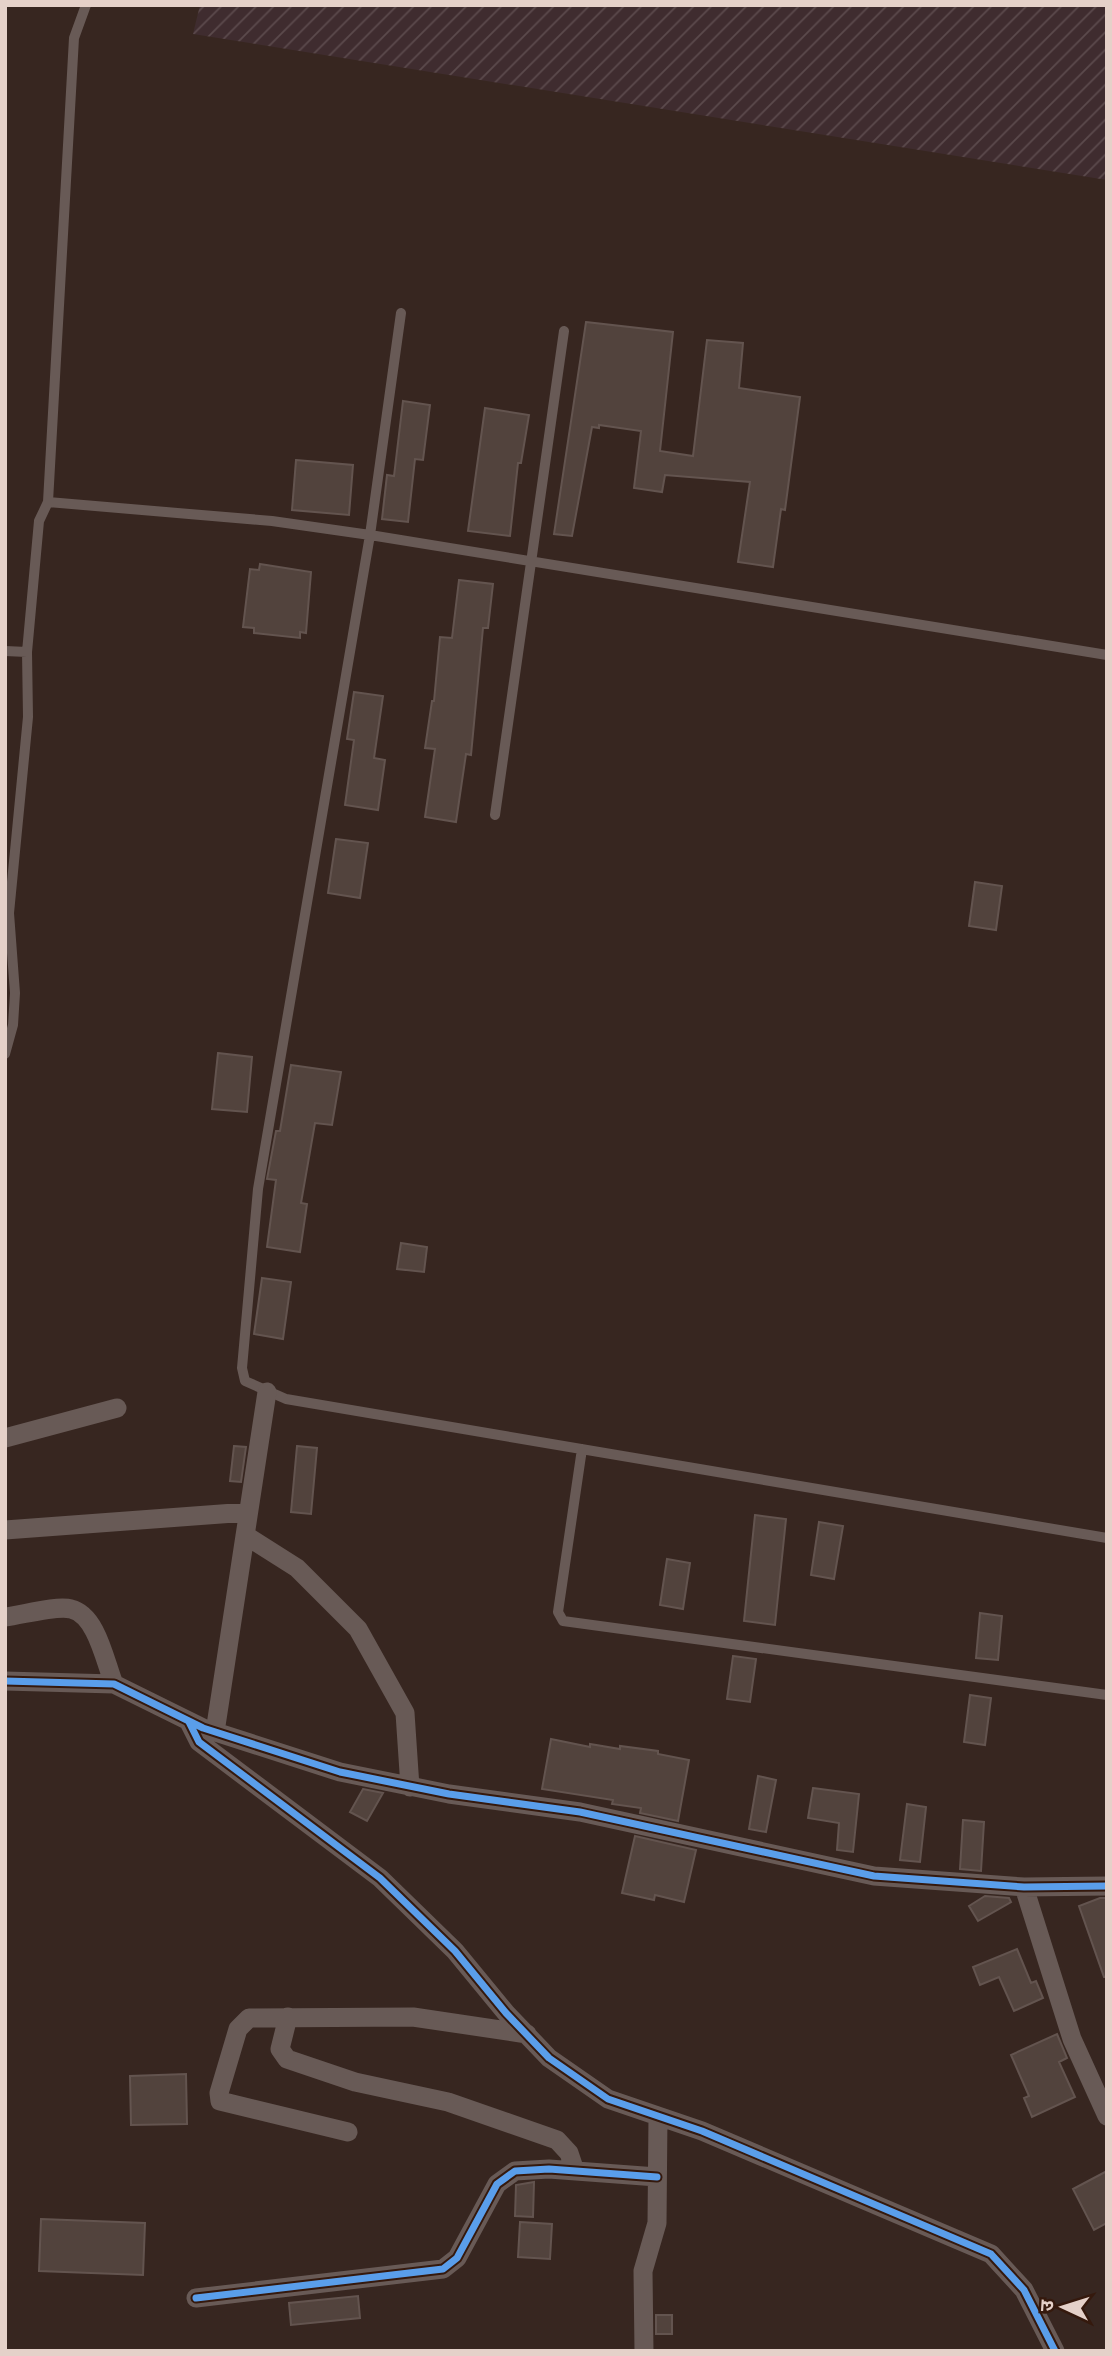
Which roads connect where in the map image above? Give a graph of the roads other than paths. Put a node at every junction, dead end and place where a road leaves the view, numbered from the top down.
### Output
1 (86, 5) edge
2 (401, 313) dead end
3 (565, 331) dead end
4 (48, 502) junction
5 (370, 535) junction
6 (530, 562) junction
7 (5, 651) edge
8 (27, 652) junction
9 (1107, 655) edge
10 (495, 814) dead end
11 (5, 1054) edge
12 (267, 1392) junction
13 (117, 1408) dead end
14 (5, 1438) edge
15 (582, 1449) junction
16 (248, 1512) junction
17 (5, 1531) edge
18 (245, 1535) junction
19 (1107, 1538) edge
20 (5, 1617) edge
21 (5, 1681) edge
22 (114, 1684) junction
23 (1107, 1695) edge
24 (189, 1721) junction
25 (215, 1732) junction
26 (410, 1787) junction
27 (1107, 1886) edge
28 (1024, 1887) junction
29 (288, 2017) junction
30 (527, 2034) junction
31 (658, 2116) junction
32 (1107, 2116) edge
33 (348, 2133) dead end
34 (575, 2171) junction
35 (657, 2177) junction
36 (196, 2298) dead end
37 (644, 2351) edge
38 (1055, 2351) edge

1 - 4 lane
2 - 5 lane
3 - 6 lane
4 - 5 lane
4 - 8 lane
5 - 6 lane
5 - 12 lane
6 - 9 lane
6 - 10 lane
7 - 8 lane
8 - 11 lane
12 - 15 lane
12 - 16 street
13 - 14 street
15 - 19 lane
15 - 23 lane
16 - 17 street
16 - 18 street
18 - 25 street
18 - 26 street
20 - 22 street
21 - 22 street
22 - 24 street
24 - 25 street
24 - 30 street
25 - 26 street
26 - 28 street
27 - 28 street
28 - 32 street
29 - 30 street
29 - 33 street
29 - 34 street
30 - 31 street
31 - 35 street
31 - 38 street
34 - 35 street
34 - 36 street
35 - 37 street

